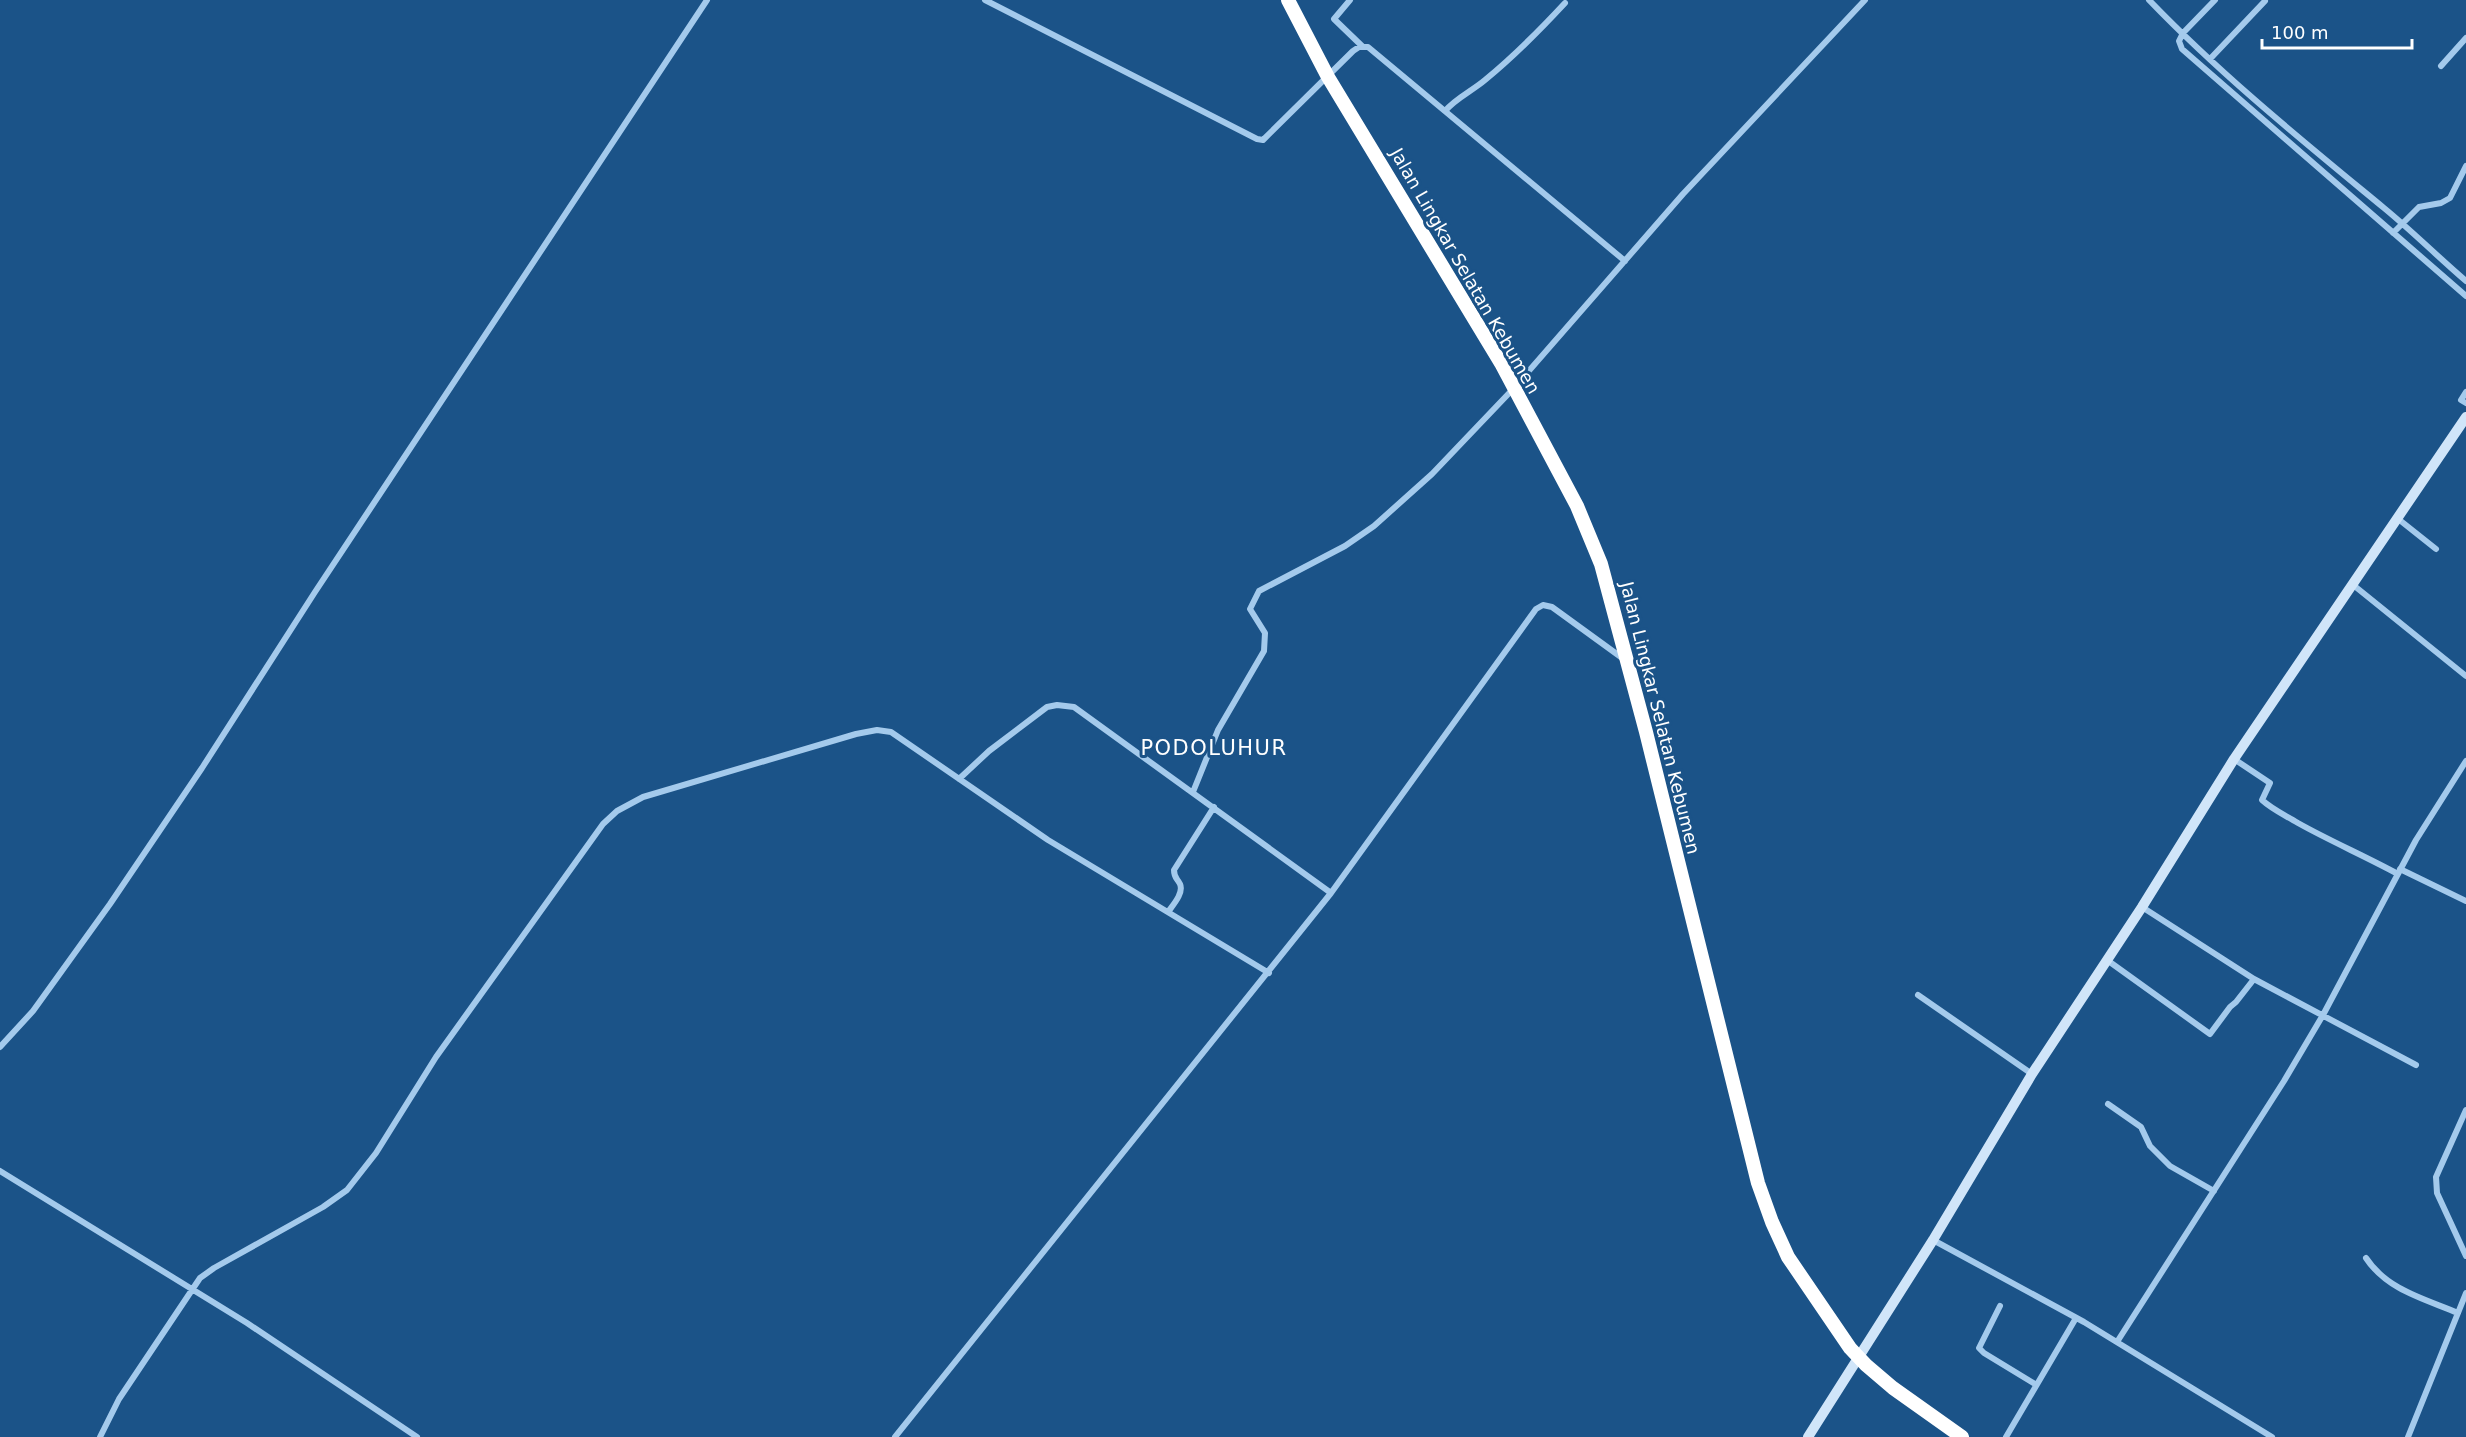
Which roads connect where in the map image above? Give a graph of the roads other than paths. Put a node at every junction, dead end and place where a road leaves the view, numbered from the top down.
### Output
1 (706, 0) edge
2 (985, 0) edge
3 (1288, 0) edge
4 (1350, 0) edge
5 (1865, 0) edge
6 (2149, 0) edge
7 (2215, 0) edge
8 (1565, 1) edge
9 (2265, 1) edge
10 (2183, 33) junction
11 (2466, 38) edge
12 (1362, 46) junction
13 (2210, 59) junction
14 (2440, 66) dead end
15 (1328, 77) junction
16 (1445, 111) junction
17 (2466, 166) edge
18 (2397, 228) junction
19 (1623, 259) junction
20 (2466, 281) edge
21 (2466, 296) edge
22 (1513, 386) junction
23 (2466, 392) edge
24 (2465, 402) edge
25 (2466, 417) edge
26 (2397, 518) junction
27 (2436, 549) dead end
28 (2351, 584) junction
29 (1628, 662) junction
30 (2466, 676) edge
31 (2234, 759) junction
32 (2466, 761) edge
33 (959, 779) junction
34 (1193, 792) junction
35 (1214, 807) junction
36 (2399, 871) junction
37 (1331, 893) junction
38 (2466, 901) edge
39 (2142, 907) junction
40 (1168, 912) junction
41 (2108, 960) junction
42 (1269, 973) junction
43 (2254, 979) junction
44 (1918, 995) dead end
45 (2323, 1015) junction
46 (0, 1047) edge
47 (2416, 1065) dead end
48 (2032, 1074) junction
49 (2108, 1104) dead end
50 (2466, 1110) edge
51 (0, 1171) edge
52 (2214, 1191) junction
53 (1933, 1240) junction
54 (2466, 1256) edge
55 (2366, 1258) dead end
56 (192, 1288) junction
57 (2466, 1293) edge
58 (2000, 1306) dead end
59 (2458, 1313) junction
60 (2076, 1318) junction
61 (2117, 1342) junction
62 (1854, 1353) junction
63 (2035, 1384) junction
64 (100, 1437) edge
65 (417, 1437) edge
66 (895, 1437) edge
67 (1808, 1437) edge
68 (1962, 1437) edge
69 (2006, 1437) edge
70 (2272, 1437) edge
71 (2408, 1437) edge

1 - 46 street
2 - 15 street
3 - 15 highway, Jalan Lingkar Selatan Kebumen
4 - 12 street
5 - 19 street
6 - 10 street
7 - 10 street
8 - 16 street
9 - 13 street
10 - 13 street
10 - 18 street
11 - 14 street
12 - 15 street
12 - 16 street
13 - 18 street
15 - 22 highway, Jalan Lingkar Selatan Kebumen
16 - 19 street
17 - 18 street
18 - 20 street
18 - 21 street
19 - 22 street
22 - 29 highway, Jalan Lingkar Selatan Kebumen
22 - 34 street
23 - 24 street
25 - 26 street
26 - 27 street
26 - 28 street
28 - 30 street
28 - 31 street
29 - 37 street
29 - 62 highway, Jalan Lingkar Selatan Kebumen
31 - 36 street
31 - 39 street
32 - 36 street
33 - 34 street
33 - 40 street
33 - 56 street
34 - 35 street
35 - 37 street
35 - 40 street
36 - 38 street
36 - 45 street
37 - 42 street
39 - 41 street
39 - 43 street
40 - 42 street
41 - 43 street
41 - 48 street
42 - 66 street
43 - 45 street
44 - 48 street
45 - 47 street
45 - 52 street
48 - 53 street
49 - 52 street
50 - 54 street
51 - 56 street
52 - 61 street
53 - 60 street
53 - 62 street
55 - 59 street
56 - 64 street
56 - 65 street
57 - 59 street
58 - 63 street
59 - 71 street
60 - 61 street
60 - 63 street
61 - 70 street
62 - 67 street
62 - 68 highway, Jalan Lingkar Selatan Kebumen
63 - 69 street

